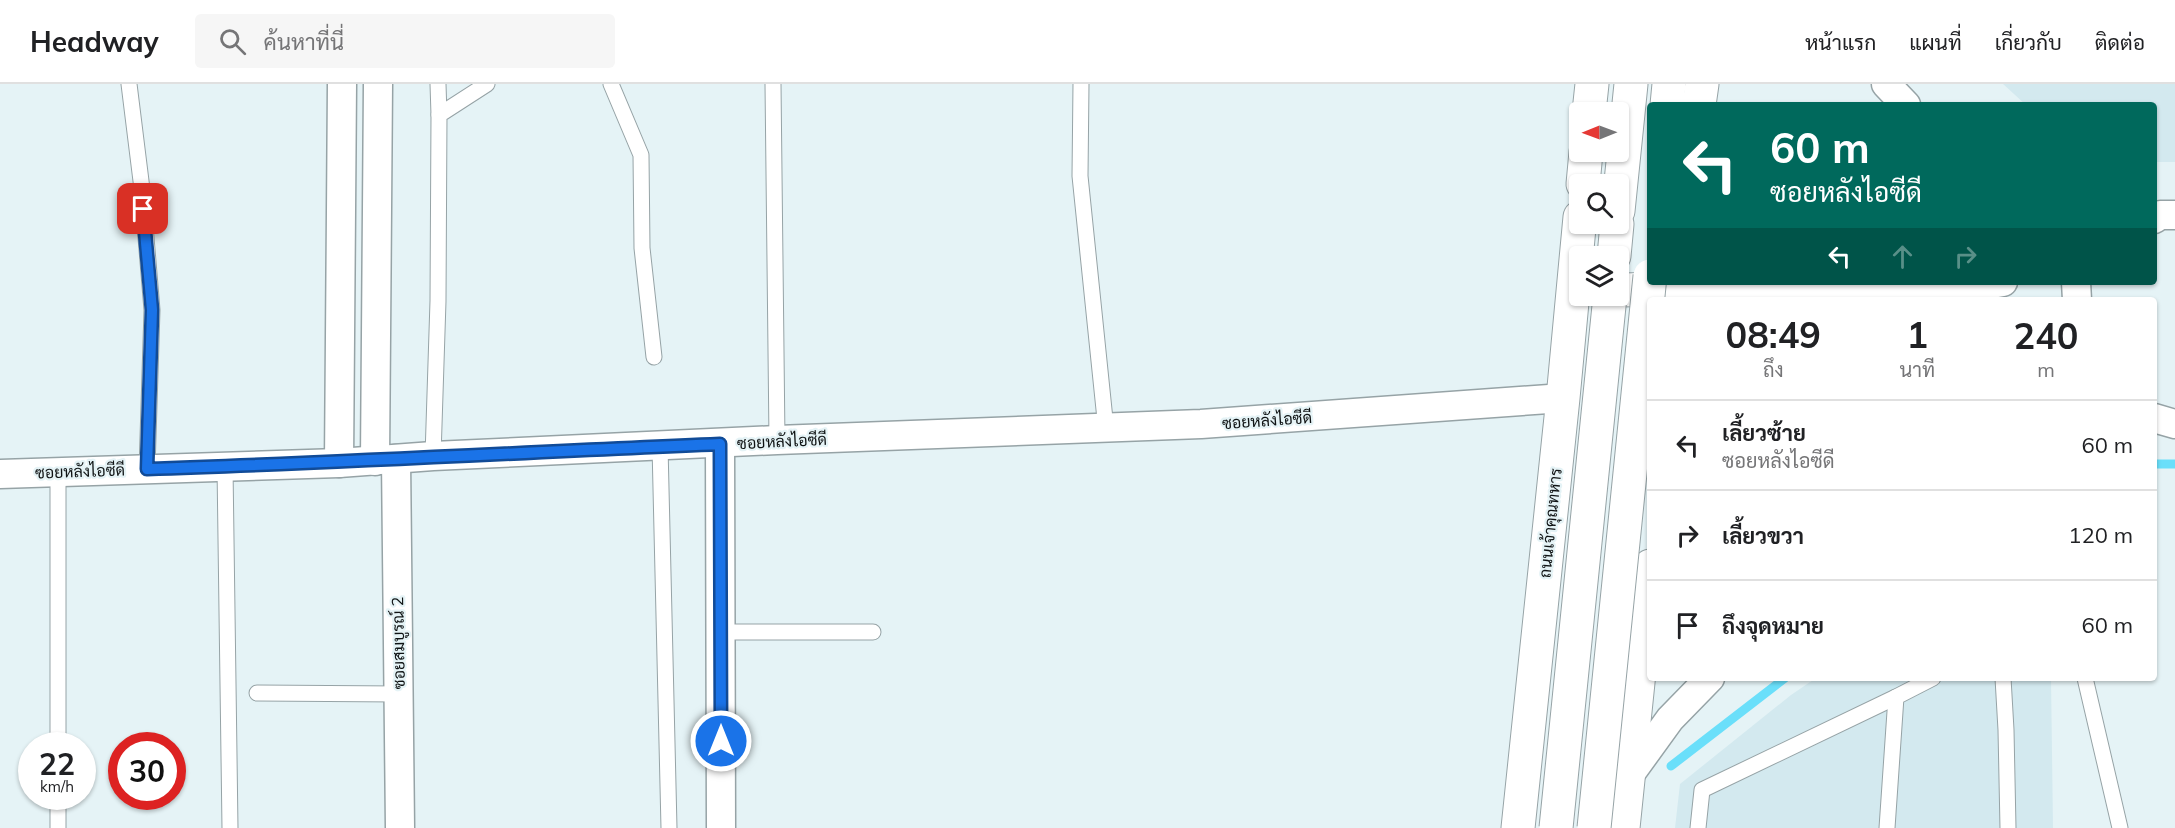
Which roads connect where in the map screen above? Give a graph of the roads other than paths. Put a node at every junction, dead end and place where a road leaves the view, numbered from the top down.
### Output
1 (129, 84) edge
2 (342, 84) edge
3 (378, 84) edge
4 (438, 84) edge
5 (487, 84) edge
6 (611, 84) edge
7 (772, 84) edge
8 (1081, 84) edge
9 (1592, 84) edge
10 (1631, 84) edge
11 (1670, 84) edge
12 (1702, 84) edge
13 (1886, 84) edge
14 (1590, 102) edge
15 (1667, 102) edge
16 (1700, 102) edge
17 (1903, 102) edge
18 (439, 115) junction
19 (1622, 174) edge
20 (2175, 215) edge
21 (2157, 217) edge
22 (1986, 285) edge
23 (1629, 290) edge
24 (1680, 290) edge
25 (1574, 306) edge
26 (1609, 306) edge
27 (1647, 306) edge
28 (654, 357) dead end
29 (1563, 398) junction
30 (1647, 398) edge
31 (2157, 419) edge
32 (2175, 424) edge
33 (1106, 429) junction
34 (777, 440) junction
35 (720, 444) junction
36 (660, 446) junction
37 (433, 456) junction
38 (385, 460) junction
39 (339, 463) junction
40 (225, 467) junction
41 (147, 469) junction
42 (58, 472) junction
43 (0, 474) edge
44 (1647, 595) edge
45 (720, 632) junction
46 (873, 632) dead end
47 (1707, 681) edge
48 (1927, 681) edge
49 (2003, 681) edge
50 (2086, 681) edge
51 (257, 693) dead end
52 (399, 694) junction
53 (1896, 697) junction
54 (58, 732) edge
55 (1628, 777) junction
56 (58, 810) edge
57 (58, 828) edge
58 (230, 828) edge
59 (400, 828) edge
60 (669, 828) edge
61 (721, 828) edge
62 (1518, 828) edge
63 (1556, 828) edge
64 (1594, 828) edge
65 (1623, 828) edge
66 (1698, 828) edge
67 (1887, 828) edge
68 (2008, 828) edge
69 (2120, 828) edge

1 - 41 lane
2 - 39 street
3 - 38 street, ซอยสมบูรณ์ 2
4 - 18 lane
5 - 18 lane
6 - 28 lane
7 - 34 lane
8 - 33 lane
9 - 14 main road
10 - 19 main road
11 - 15 main road
12 - 16 main road
13 - 17 street
18 - 37 lane
20 - 21 street
22 - 24 street
23 - 24 main road
25 - 29 main road, ถนนเจ้าคุณทหาร
26 - 63 main road, bridge
27 - 64 main road, bridge
29 - 30 main road
29 - 33 street, ซอยหลังไอซีดี
29 - 62 main road, ถนนเจ้าคุณทหาร
31 - 32 street
33 - 34 street, ซอยหลังไอซีดี
34 - 35 street, ซอยหลังไอซีดี
35 - 36 street, ซอยหลังไอซีดี
35 - 45 street
36 - 37 street, ซอยหลังไอซีดี
36 - 60 lane
37 - 38 street, ซอยหลังไอซีดี
38 - 39 street, ซอยหลังไอซีดี
38 - 52 street, ซอยสมบูรณ์ 2
39 - 40 street, ซอยหลังไอซีดี
40 - 41 street, ซอยหลังไอซีดี
40 - 58 lane
41 - 42 street, ซอยหลังไอซีดี
42 - 43 street, ซอยหลังไอซีดี
42 - 54 lane
44 - 55 main road
45 - 46 lane
45 - 61 street
47 - 55 street
48 - 53 lane
49 - 68 lane
50 - 69 lane
51 - 52 lane
52 - 59 street, ซอยสมบูรณ์ 2
53 - 66 lane
53 - 67 lane
55 - 65 main road
56 - 57 lane

